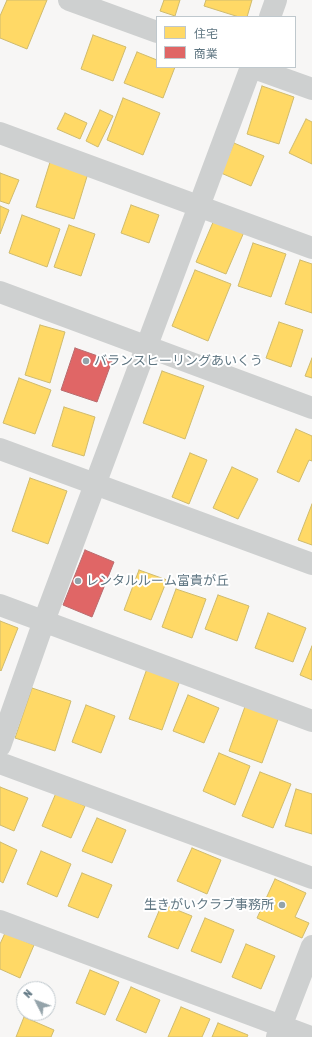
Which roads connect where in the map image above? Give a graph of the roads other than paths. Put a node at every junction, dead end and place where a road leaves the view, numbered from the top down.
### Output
1 (69, 0) edge
2 (276, 0) edge
3 (270, 16) edge
4 (156, 32) edge
5 (251, 68) edge
6 (254, 68) edge
7 (312, 89) edge
8 (0, 133) edge
9 (200, 207) junction
10 (312, 248) edge
11 (0, 292) edge
12 (147, 346) junction
13 (312, 408) edge
14 (0, 449) edge
15 (96, 484) junction
16 (312, 564) edge
17 (0, 605) edge
18 (44, 621) junction
19 (312, 721) edge
20 (0, 746) edge
21 (0, 763) edge
22 (312, 878) edge
23 (0, 921) edge
24 (312, 946) edge
25 (279, 1032) edge
26 (311, 1037) edge

1 - 4 street
2 - 3 street
5 - 9 street
6 - 7 street
8 - 9 street
9 - 10 street
9 - 12 street
11 - 12 street
12 - 13 street
12 - 15 street
14 - 15 street
15 - 16 street
15 - 18 street
17 - 18 street
18 - 19 street
18 - 20 street
21 - 22 street
23 - 25 street
24 - 25 street
25 - 26 street

